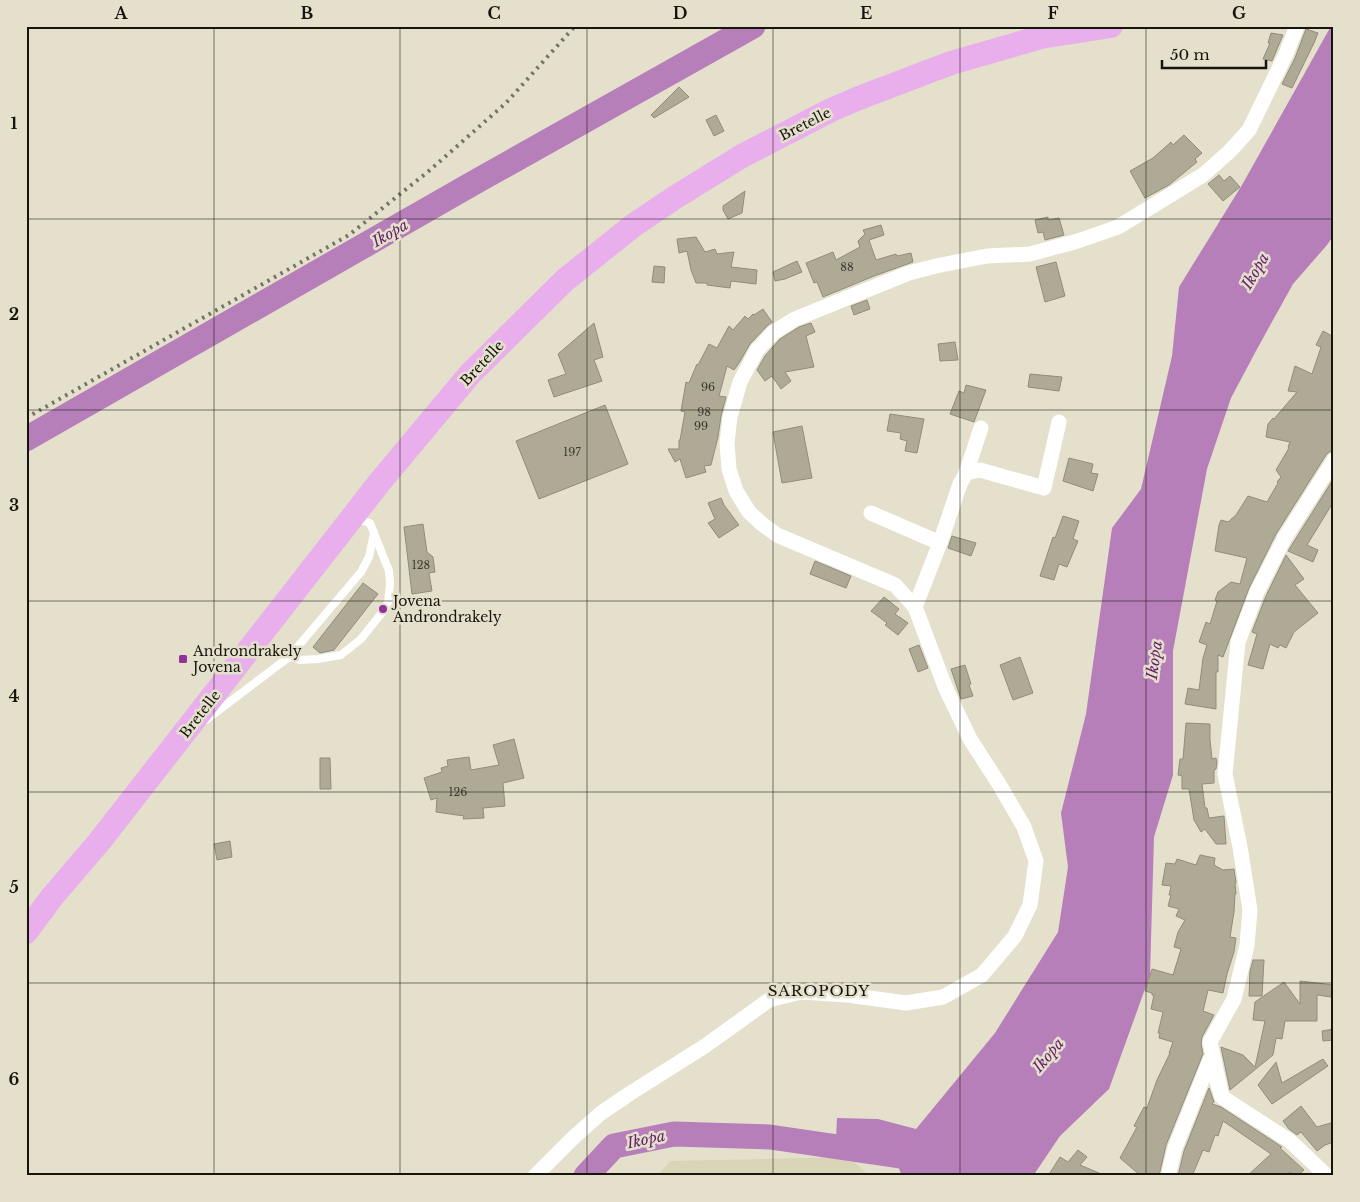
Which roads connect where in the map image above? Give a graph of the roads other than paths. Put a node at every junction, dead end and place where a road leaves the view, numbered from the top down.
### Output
1 (1111, 26) edge
2 (1297, 26) edge
3 (1059, 422) dead end
4 (981, 428) dead end
5 (1334, 460) edge
6 (966, 473) junction
7 (871, 513) dead end
8 (352, 519) junction
9 (374, 533) junction
10 (940, 543) junction
11 (915, 607) junction
12 (289, 656) junction
13 (178, 741) junction
14 (26, 932) edge
15 (1222, 1097) junction
16 (535, 1176) edge
17 (1168, 1176) edge
18 (1327, 1176) edge

1 - 8 main road, Bretelle
2 - 11 street
3 - 6 street
4 - 6 street
5 - 15 street
6 - 10 street
7 - 10 street
8 - 9 lane
8 - 13 main road, Bretelle
9 - 12 lane
9 - 12 lane
10 - 11 street
11 - 16 street
12 - 13 lane
13 - 14 main road, Bretelle
15 - 17 street
15 - 18 street

